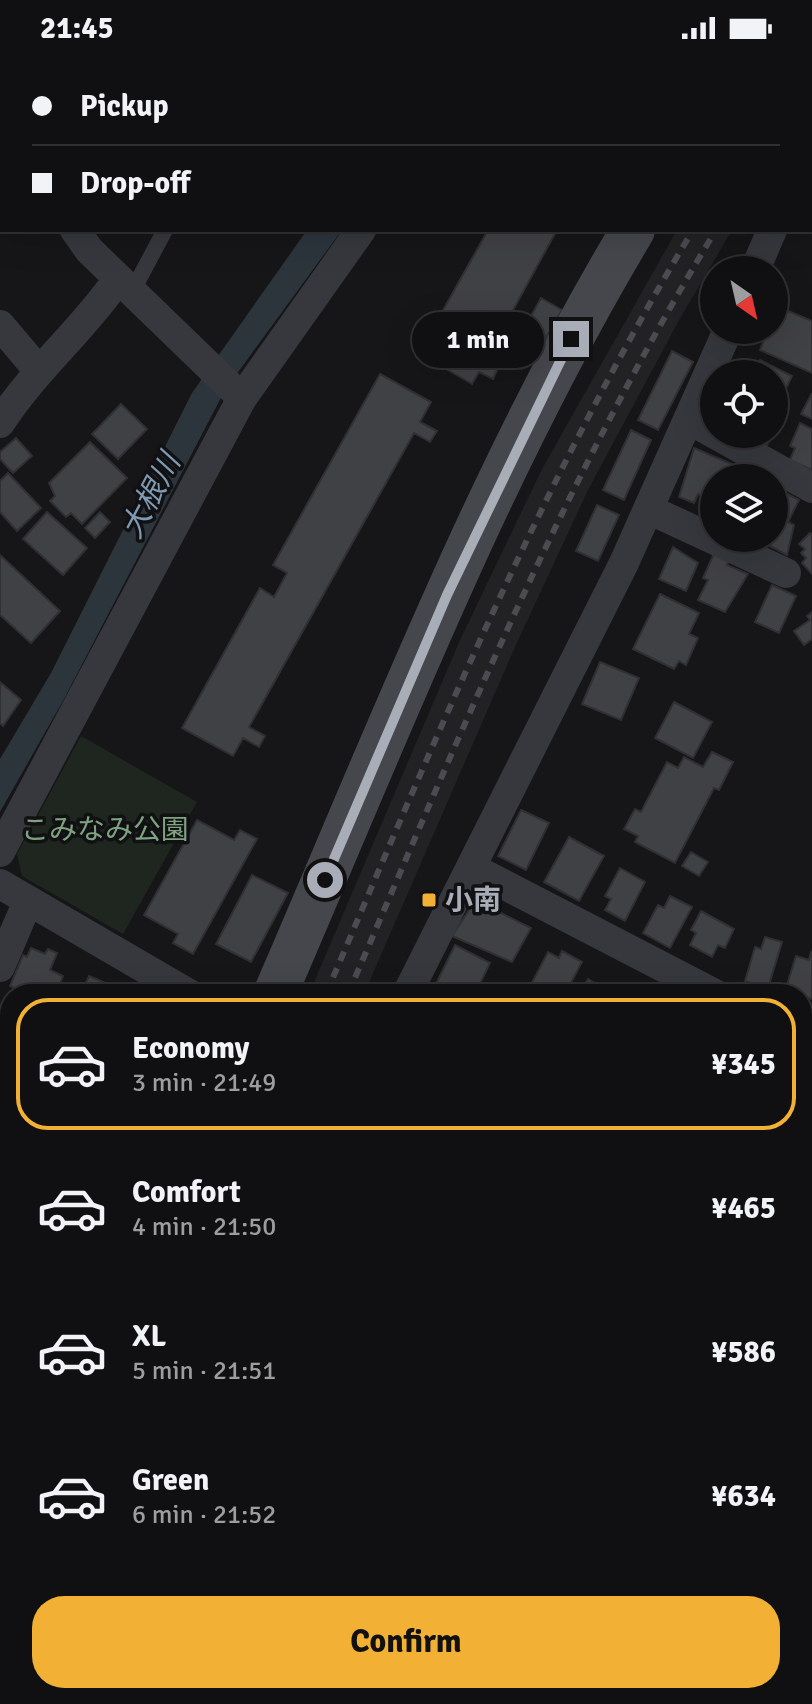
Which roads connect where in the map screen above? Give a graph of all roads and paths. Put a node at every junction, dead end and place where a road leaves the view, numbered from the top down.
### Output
1 (77, 232) edge
2 (164, 232) edge
3 (359, 232) edge
4 (632, 232) edge
5 (771, 232) edge
6 (761, 256) edge
7 (125, 285) junction
8 (0, 325) edge
9 (722, 344) edge
10 (39, 371) junction
11 (236, 393) junction
12 (688, 419) junction
13 (0, 423) edge
14 (812, 488) edge
15 (648, 509) junction
16 (786, 573) dead end
17 (0, 852) edge
18 (472, 868) junction
19 (0, 884) edge
20 (28, 901) junction
21 (0, 967) edge
22 (146, 983) edge
23 (279, 984) edge
24 (412, 984) edge
25 (696, 984) edge

1 - 7 street
2 - 7 lane
3 - 11 street
4 - 23 street
5 - 6 street
7 - 10 street
7 - 11 street
8 - 10 street
9 - 12 street
10 - 13 street
11 - 17 street
12 - 14 street
12 - 15 street
15 - 16 street
15 - 18 street
18 - 24 street
18 - 25 street
19 - 20 street
20 - 21 street
20 - 22 street

